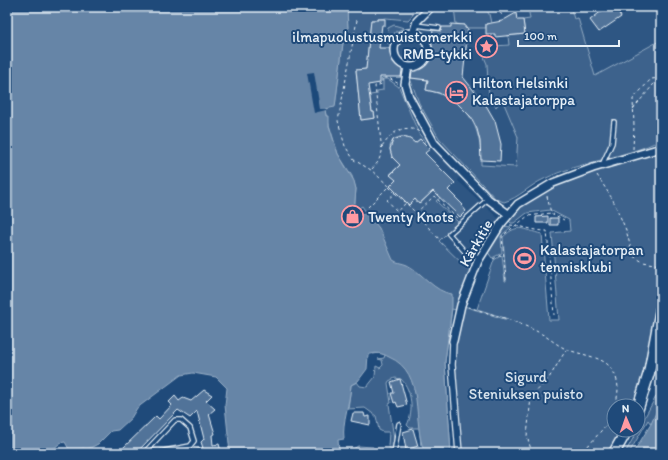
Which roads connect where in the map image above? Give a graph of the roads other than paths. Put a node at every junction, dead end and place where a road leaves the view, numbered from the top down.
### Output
1 (431, 7) edge
2 (415, 25) junction
3 (439, 28) dead end
4 (413, 34) junction
5 (408, 67) junction
6 (614, 122) dead end
7 (661, 148) edge
8 (602, 165) junction
9 (488, 199) junction
10 (508, 214) junction
11 (481, 256) junction
12 (661, 309) edge
13 (452, 341) joint
14 (641, 398) edge
15 (399, 424) dead end
16 (622, 438) edge
17 (145, 452) edge
18 (394, 453) edge
19 (459, 453) edge
20 (614, 453) edge

1 - 2 street
2 - 3 lane
2 - 4 street
4 - 5 street
4 - 5 street
5 - 9 street
6 - 8 lane
7 - 8 street, Kärkitie
8 - 10 street, Kärkitie
9 - 10 street
9 - 11 lane
10 - 11 street, Kärkitie
11 - 13 street, Kärkitie
12 - 14 main road
13 - 19 street, Kärkitie
15 - 18 lane
16 - 20 main road
17 - 17 lane

